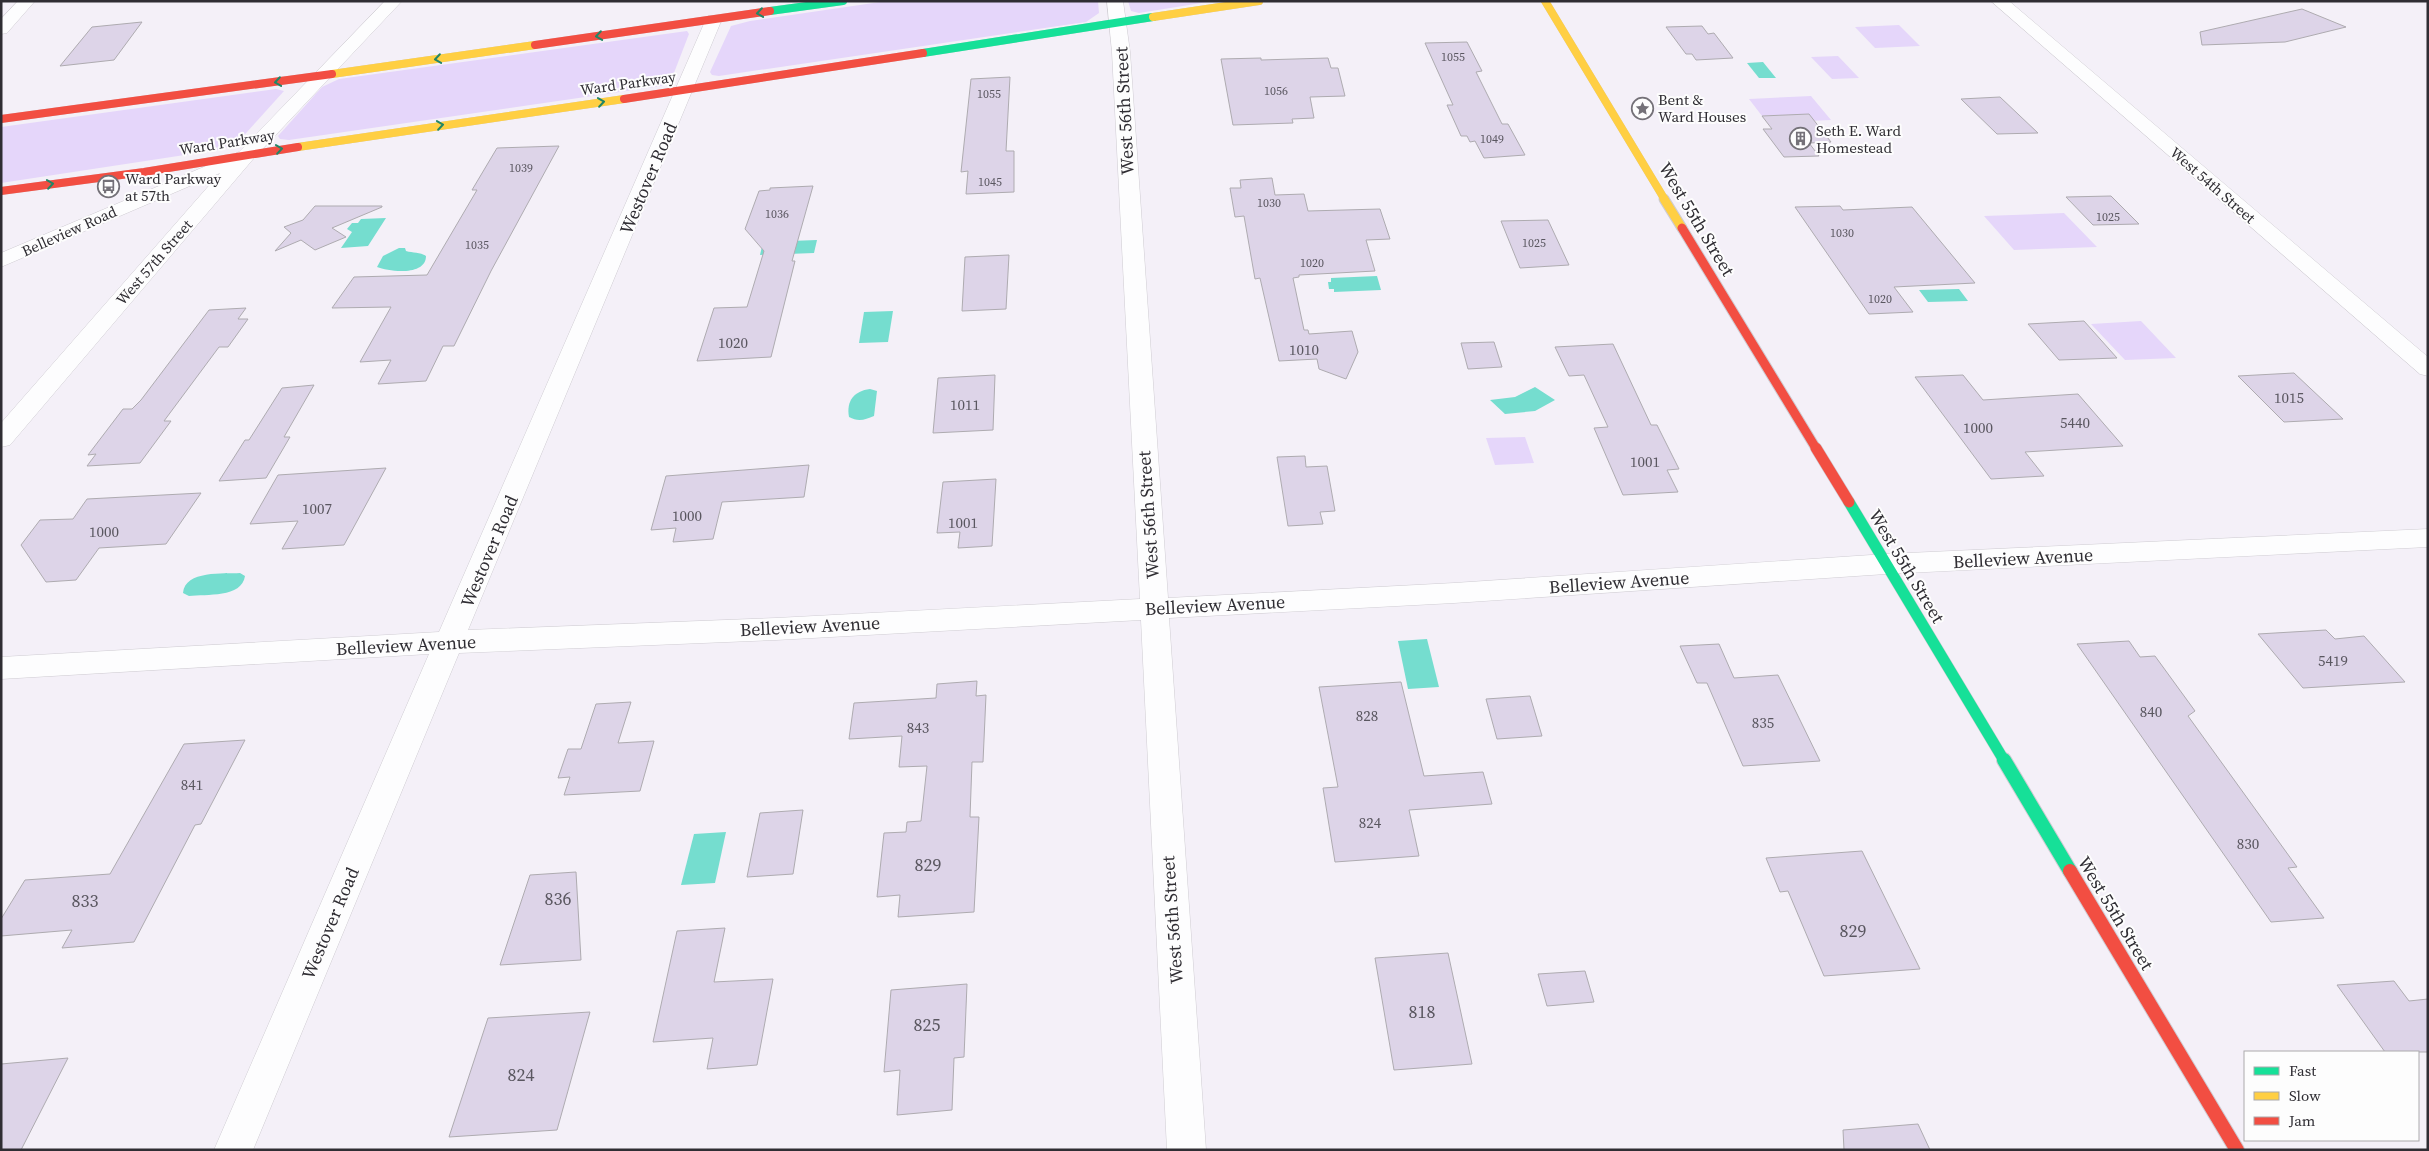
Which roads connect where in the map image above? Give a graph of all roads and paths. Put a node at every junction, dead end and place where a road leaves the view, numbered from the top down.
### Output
1 (27, 1) edge
2 (394, 1) edge
3 (843, 1) edge
4 (1259, 1) edge
5 (1545, 1) edge
6 (1999, 1) edge
7 (1117, 12) edge
8 (714, 19) junction
9 (1, 29) edge
10 (319, 76) junction
11 (685, 90) junction
12 (1, 119) edge
13 (247, 154) junction
14 (1, 191) edge
15 (1, 261) edge
16 (2428, 369) edge
17 (1, 439) edge
18 (2428, 538) edge
19 (1886, 564) junction
20 (1154, 608) junction
21 (450, 642) junction
22 (1, 668) edge
23 (233, 1150) edge
24 (1186, 1150) edge
25 (2237, 1150) edge

1 - 9 street
2 - 10 street, West 57th Street
3 -> 8 main road
4 - 7 main road, Ward Parkway
5 - 19 main road, West 55th Street
6 - 16 street, West 54th Street
7 - 11 main road, Ward Parkway
7 - 20 street, West 56th Street
8 -> 10 main road
8 - 11 street, Westover Road
10 -> 12 main road
10 - 13 street, West 57th Street
13 -> 11 main road, Ward Parkway
11 - 21 street, Westover Road
14 -> 13 main road, Ward Parkway
13 - 15 street, Belleview Road
13 - 17 street, West 57th Street
18 - 19 street, Belleview Avenue
19 - 20 street, Belleview Avenue
19 - 25 main road, West 55th Street
20 - 21 street, Belleview Avenue
20 - 24 street, West 56th Street
21 - 22 street, Belleview Avenue
21 - 23 street, Westover Road

